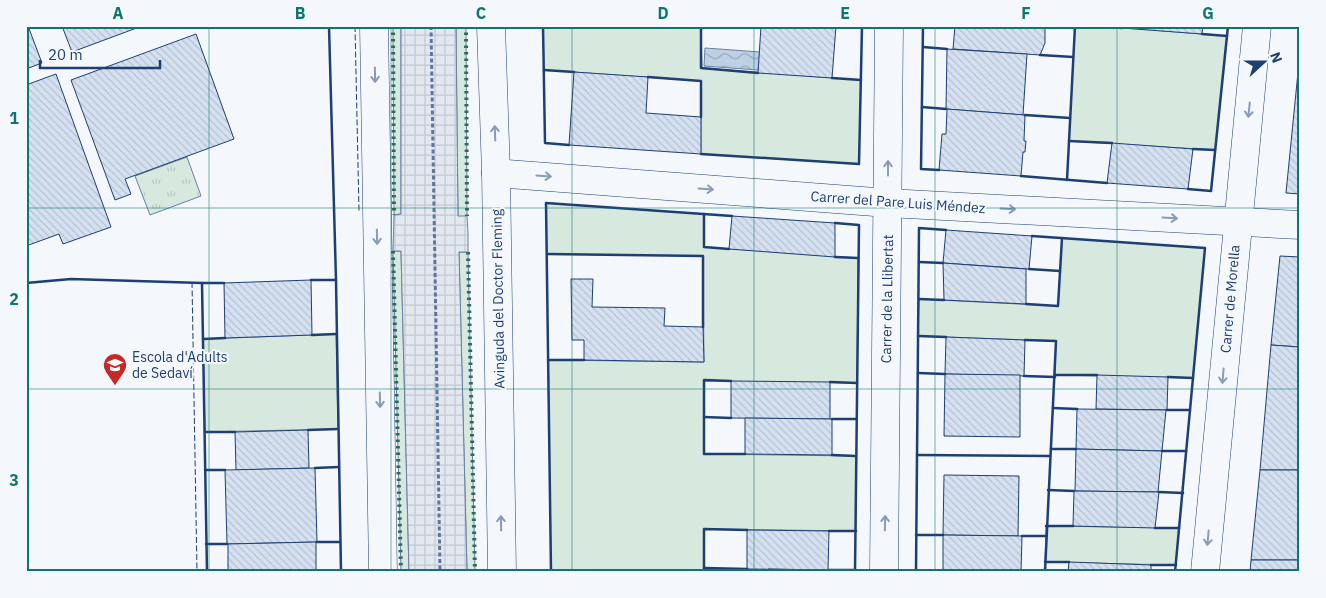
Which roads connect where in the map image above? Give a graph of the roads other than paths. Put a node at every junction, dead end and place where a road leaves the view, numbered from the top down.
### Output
1 (374, 26) edge
2 (492, 26) edge
3 (889, 26) edge
4 (1257, 26) edge
5 (496, 173) junction
6 (888, 203) junction
7 (1238, 221) junction
8 (1300, 225) edge
9 (383, 572) edge
10 (502, 572) edge
11 (884, 572) edge
12 (1205, 572) edge

1 -> 9 street
5 -> 2 street, Avinguda del Doctor Fleming
6 -> 3 street, Carrer de la Llibertat
4 -> 7 street, Carrer de Morella
5 -> 6 street, Carrer del Pare Luis Méndez
10 -> 5 street, Avinguda del Doctor Fleming
6 -> 7 street, Carrer del Pare Luis Méndez
11 -> 6 street, Carrer de la Llibertat
7 - 8 street, Carrer del Pare Luis Méndez
7 -> 12 street, Carrer de Morella

